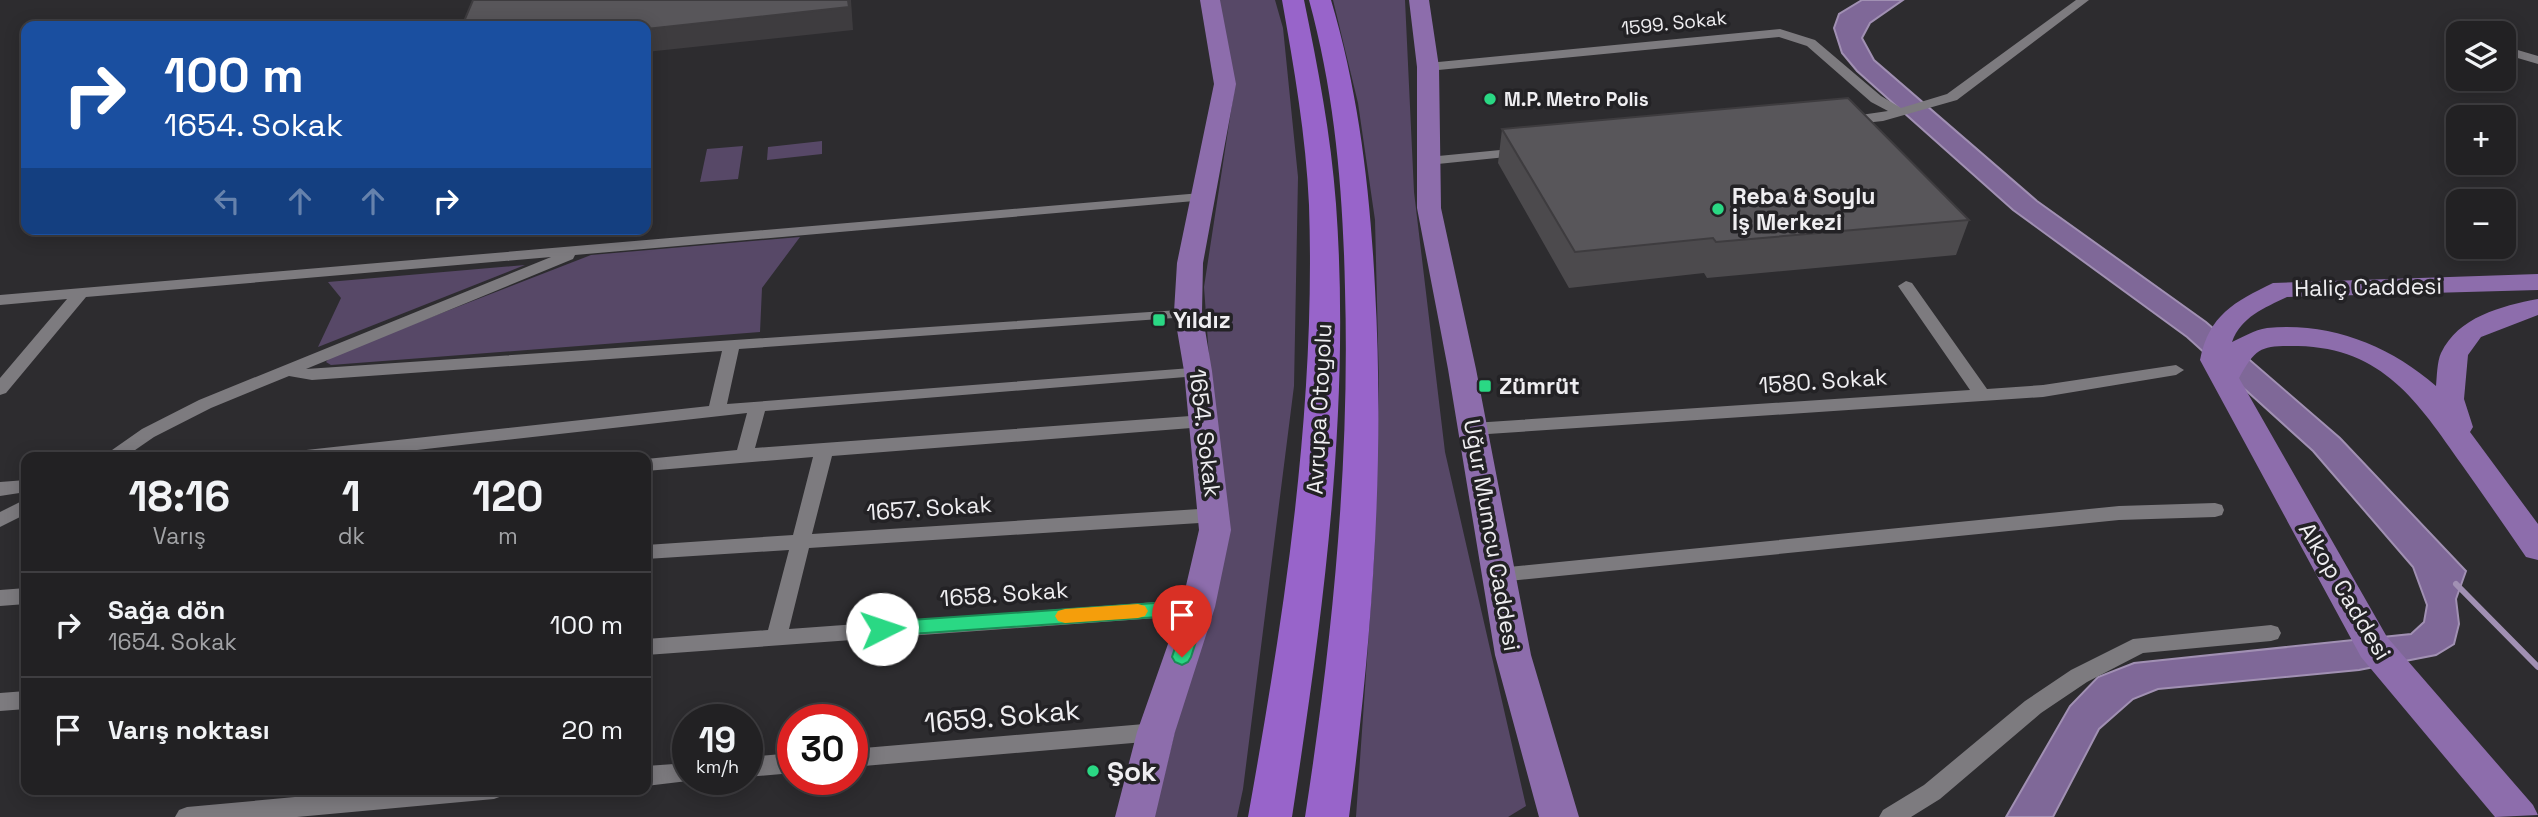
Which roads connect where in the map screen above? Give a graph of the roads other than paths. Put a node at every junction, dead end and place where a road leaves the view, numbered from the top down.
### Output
1 (1210, 0) edge
2 (1293, 0) edge
3 (1320, 0) edge
4 (1419, 0) edge
5 (2083, 0) edge
6 (2516, 54) edge
7 (2538, 60) edge
8 (1428, 67) junction
9 (1899, 112) junction
10 (1828, 123) edge
11 (1539, 150) edge
12 (1428, 161) junction
13 (1201, 197) junction
14 (584, 249) junction
15 (2538, 282) edge
16 (1906, 286) dead end
17 (81, 293) junction
18 (0, 300) edge
19 (2538, 307) edge
20 (1188, 312) junction
21 (732, 344) junction
22 (290, 369) junction
23 (2176, 370) dead end
24 (1198, 371) junction
25 (2224, 379) junction
26 (0, 389) edge
27 (1982, 395) junction
28 (758, 406) junction
29 (717, 410) junction
30 (1204, 421) junction
31 (1473, 429) junction
32 (2462, 441) junction
33 (824, 450) junction
34 (119, 452) edge
35 (342, 452) edge
36 (744, 455) junction
37 (651, 464) edge
38 (21, 487) edge
39 (0, 489) edge
40 (21, 509) edge
41 (2215, 510) dead end
42 (1214, 515) junction
43 (0, 523) edge
44 (21, 523) edge
45 (801, 541) junction
46 (2538, 548) edge
47 (651, 552) edge
48 (1499, 575) junction
49 (21, 596) edge
50 (0, 598) edge
51 (1198, 607) junction
52 (2271, 633) dead end
53 (777, 636) junction
54 (651, 647) edge
55 (21, 700) edge
56 (0, 702) edge
57 (1156, 732) junction
58 (868, 757) edge
59 (672, 774) edge
60 (651, 776) edge
61 (428, 795) edge
62 (187, 817) edge
63 (1135, 817) edge
64 (1270, 817) edge
65 (1327, 817) edge
66 (1559, 817) edge
67 (1891, 817) edge
68 (2519, 817) edge

1 - 13 main road, 1654. Sokak
2 - 64 highway, Avrupa Otoyolu
3 - 65 highway, Avrupa Otoyolu
4 - 8 main road, Uğur Mumcu Caddesi
5 - 9 street
6 - 7 street
8 - 9 street, 1599. Sokak
8 - 12 main road, Uğur Mumcu Caddesi
9 - 10 street
11 - 12 street
12 - 31 main road, Uğur Mumcu Caddesi
13 - 14 street
13 - 20 main road, 1654. Sokak
14 - 17 street
14 - 22 street
15 - 25 main road, Haliç Caddesi
16 - 27 street
17 - 18 street
17 - 26 street
19 - 32 main road
20 - 21 street
20 - 24 main road, 1654. Sokak
21 - 22 street
21 - 29 street
22 - 34 street
23 - 27 street, 1580. Sokak
24 - 28 street
24 - 30 main road, 1654. Sokak
25 - 32 main road
25 - 68 main road, Alkop Caddesi
27 - 31 street, 1580. Sokak
28 - 29 street
28 - 36 street
29 - 35 street
30 - 33 street
30 - 42 main road, 1654. Sokak
31 - 48 main road, Uğur Mumcu Caddesi
32 - 46 main road
33 - 36 street
33 - 45 street
36 - 37 street
38 - 39 street
40 - 43 street
41 - 48 street
42 - 45 street, 1657. Sokak
42 - 51 main road, 1654. Sokak
43 - 44 street
45 - 47 street, 1657. Sokak
45 - 53 street
48 - 66 main road, Uğur Mumcu Caddesi
49 - 50 street
51 - 53 street, 1658. Sokak
51 - 57 main road, 1654. Sokak
52 - 67 street
53 - 54 street, 1658. Sokak
55 - 56 street
57 - 58 street, 1659. Sokak
57 - 63 main road, 1654. Sokak
59 - 60 street
61 - 62 street

